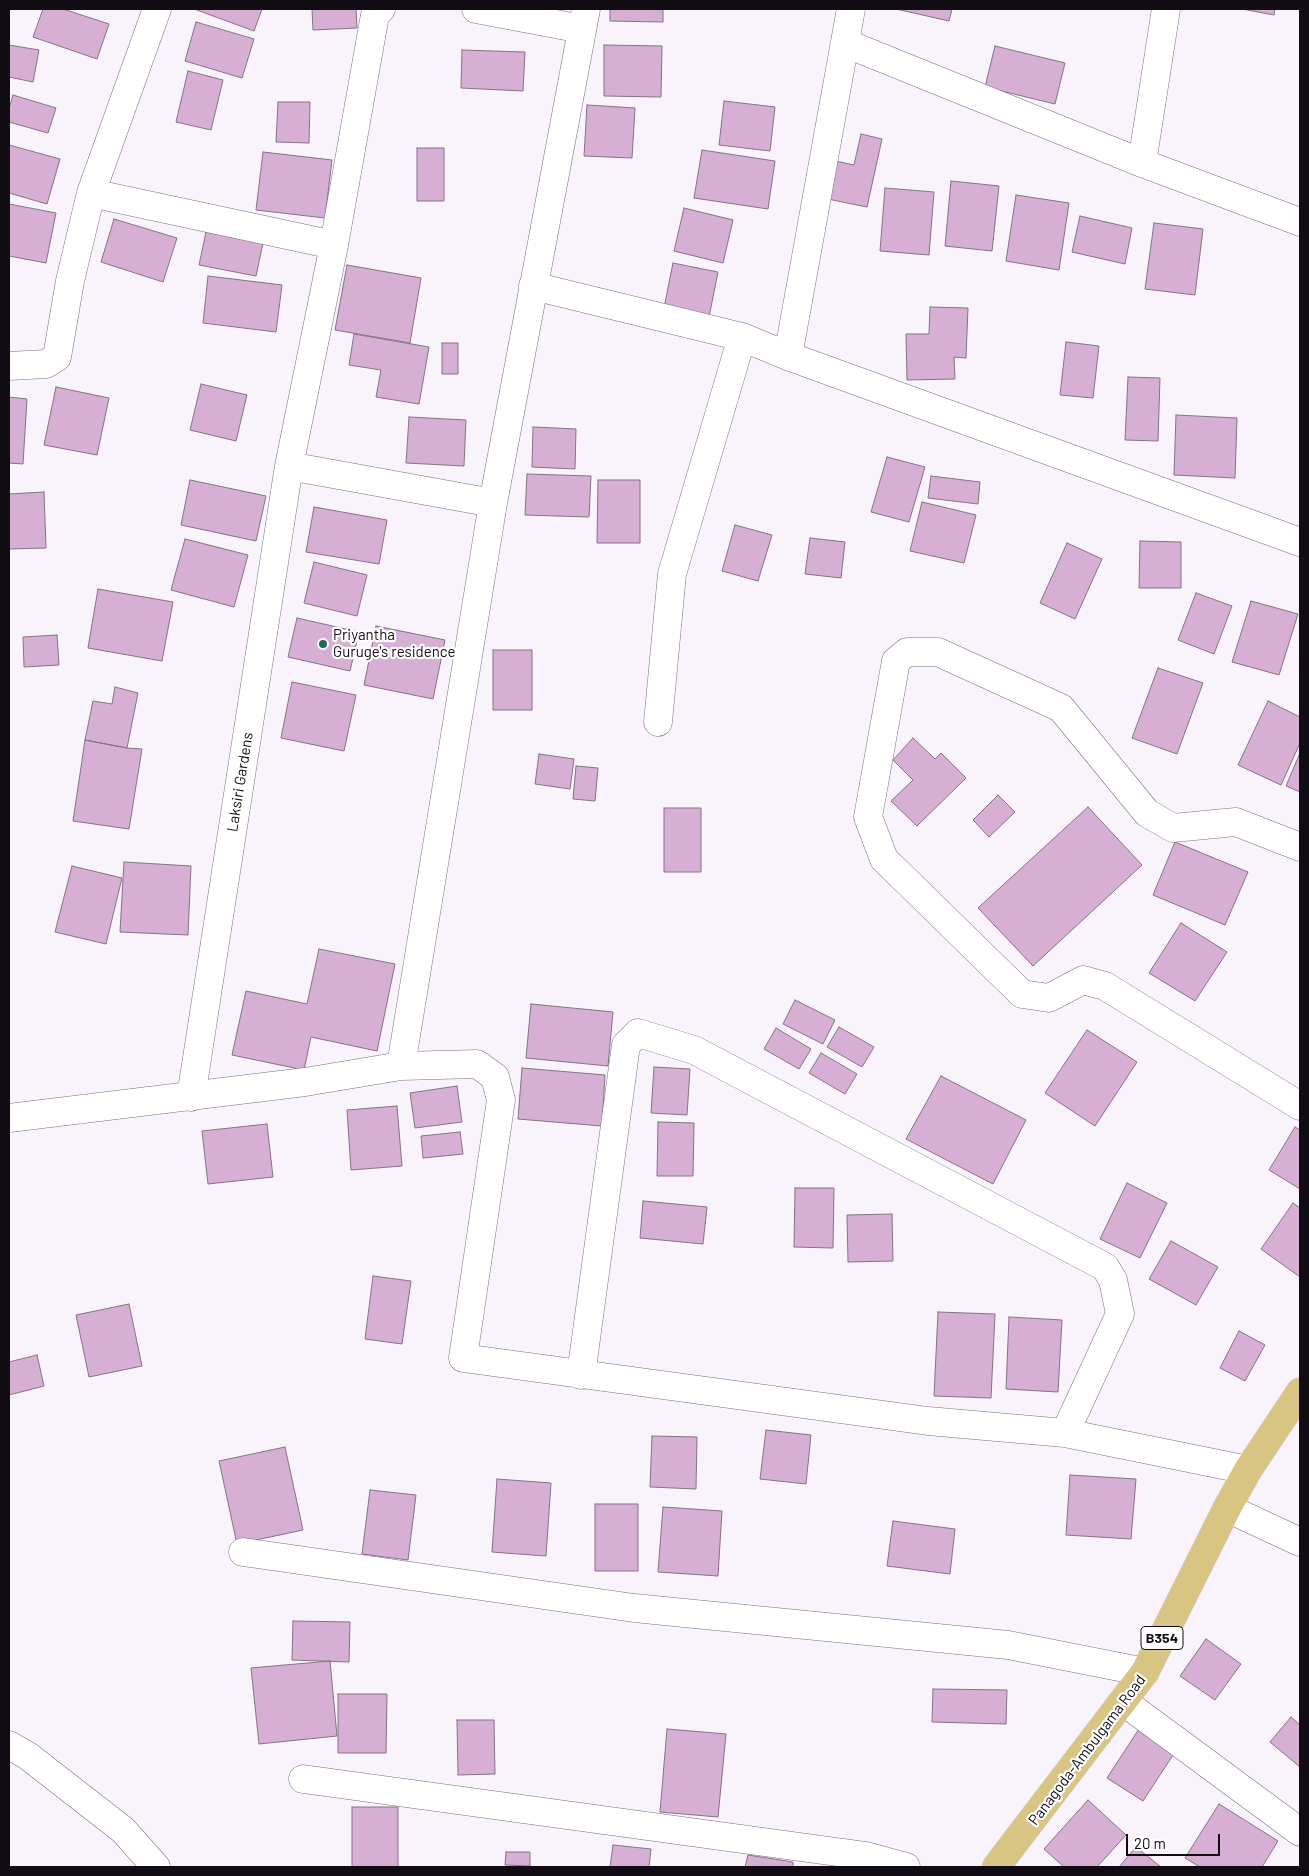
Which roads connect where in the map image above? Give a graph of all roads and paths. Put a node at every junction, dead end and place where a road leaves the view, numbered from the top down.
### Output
1 (157, 9) edge
2 (381, 9) edge
3 (476, 9) edge
4 (851, 9) edge
5 (1166, 9) edge
6 (584, 19) edge
7 (845, 43) junction
8 (1142, 163) junction
9 (91, 193) junction
10 (1300, 222) edge
11 (334, 245) junction
12 (533, 286) junction
13 (742, 337) junction
14 (788, 356) junction
15 (9, 366) edge
16 (289, 466) junction
17 (493, 503) junction
18 (1300, 542) edge
19 (658, 722) dead end
20 (1300, 846) edge
21 (401, 1066) junction
22 (191, 1097) junction
23 (1300, 1106) edge
24 (9, 1118) edge
25 (581, 1374) junction
26 (1300, 1392) edge
27 (1065, 1433) junction
28 (1248, 1470) junction
29 (1227, 1508) junction
30 (1300, 1542) edge
31 (243, 1552) dead end
32 (1145, 1672) junction
33 (1124, 1702) junction
34 (9, 1745) edge
35 (303, 1779) dead end
36 (1300, 1832) edge
37 (1005, 1864) edge
38 (156, 1867) edge
39 (906, 1867) edge

1 - 9 street
2 - 11 street, Laksiri Gardens
3 - 6 street
4 - 7 street
5 - 8 street
6 - 12 street
7 - 8 street
7 - 14 street
8 - 10 street
9 - 11 street
9 - 15 street
11 - 16 street, Laksiri Gardens
12 - 13 street
12 - 17 street
13 - 14 street
13 - 19 street
14 - 18 street
16 - 17 street
16 - 22 street, Laksiri Gardens
17 - 21 street
20 - 23 street
21 - 22 street
21 - 25 street
22 - 24 street
25 - 27 street
25 - 27 street
26 - 28 main road, Panagoda-Ambulgama Road / B354
27 - 28 street
28 - 29 main road, Panagoda-Ambulgama Road / B354
29 - 30 street
29 - 32 main road, Panagoda-Ambulgama Road / B354
31 - 32 street
32 - 33 main road, Panagoda-Ambulgama Road / B354
33 - 36 street
33 - 37 main road, Panagoda-Ambulgama Road / B354
34 - 38 street
35 - 39 street

